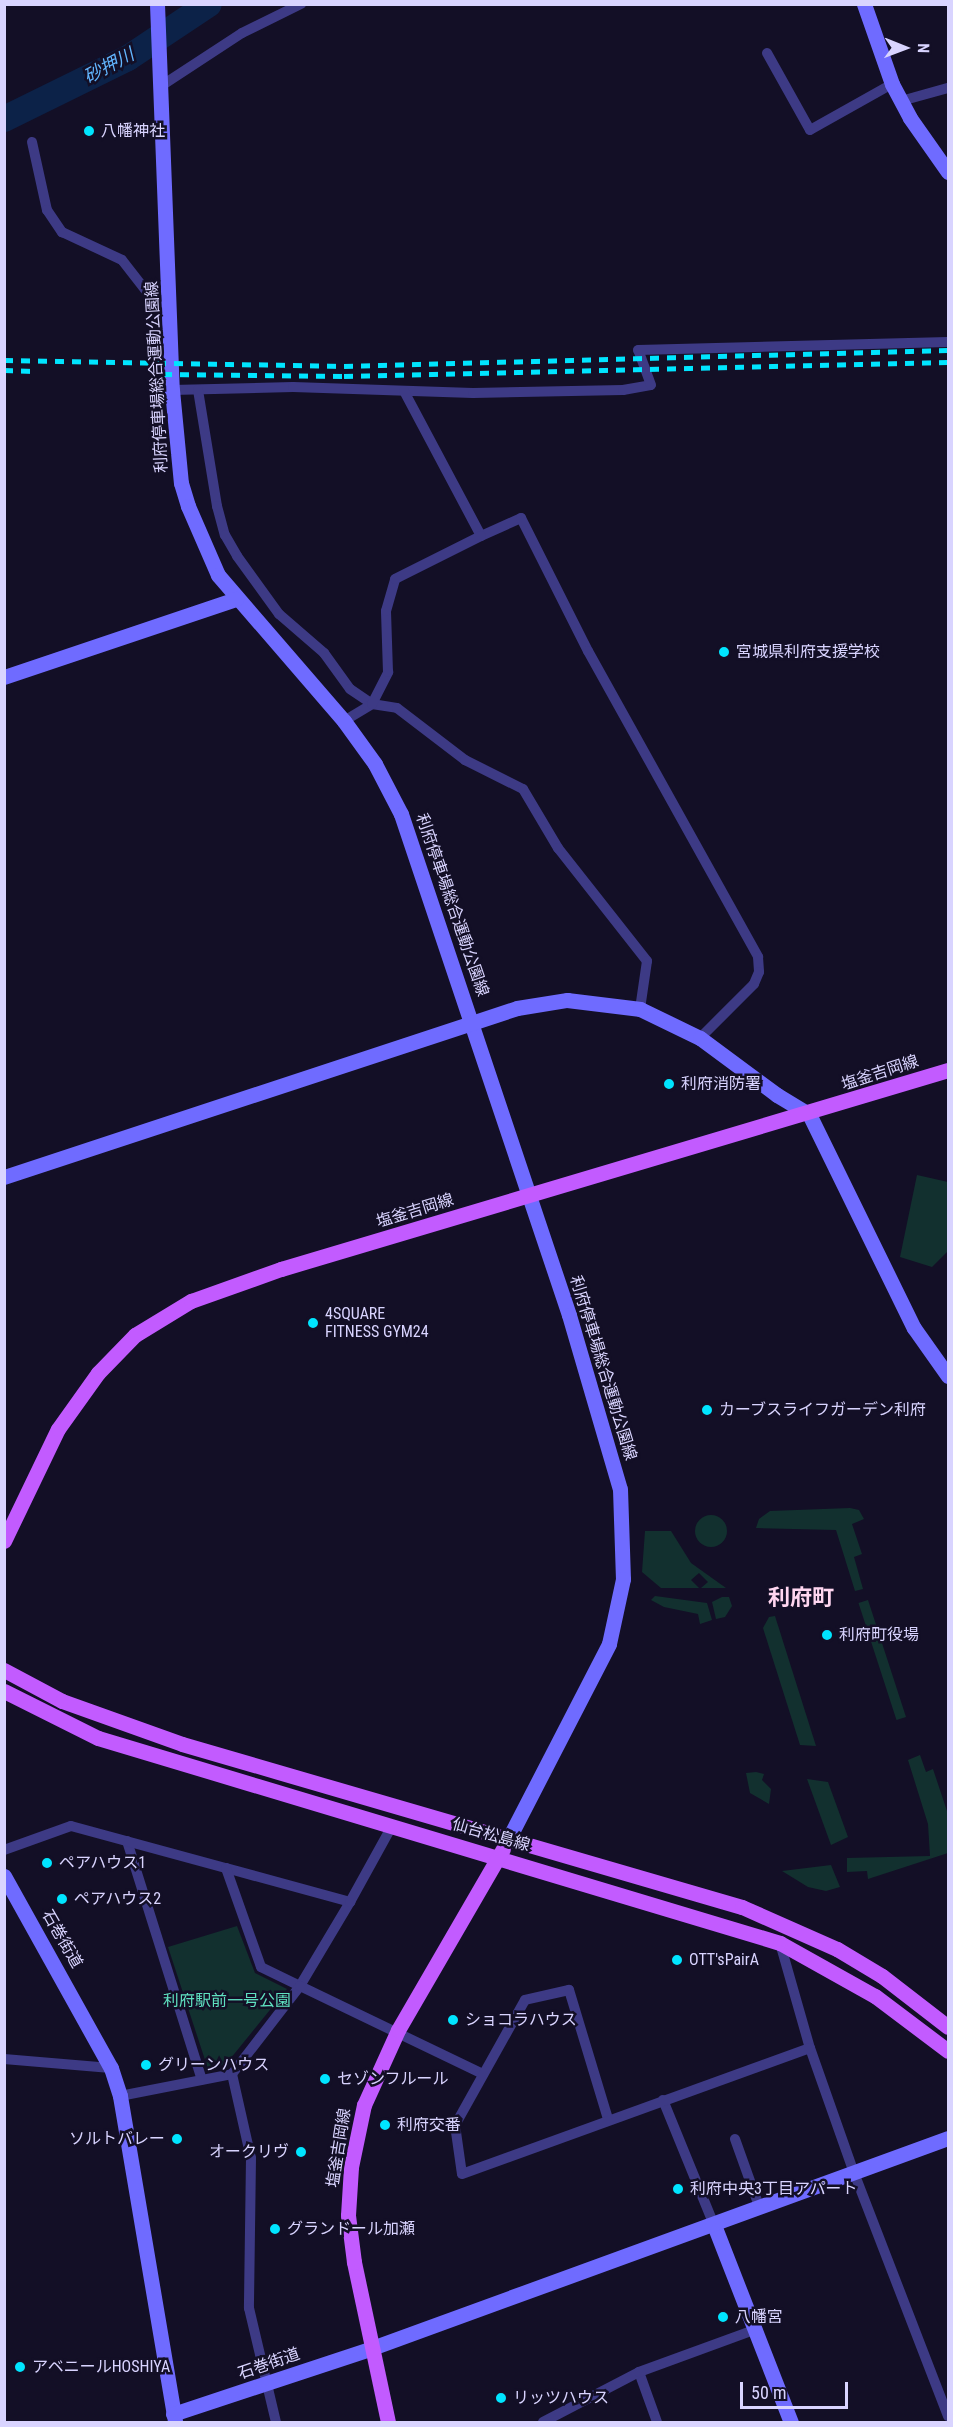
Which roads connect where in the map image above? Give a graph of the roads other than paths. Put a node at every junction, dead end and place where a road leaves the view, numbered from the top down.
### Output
1 (157, 4) edge
2 (301, 4) edge
3 (864, 4) edge
4 (767, 53) dead end
5 (892, 84) junction
6 (161, 86) junction
7 (948, 88) edge
8 (901, 101) junction
9 (32, 142) dead end
10 (948, 172) edge
11 (170, 296) junction
12 (948, 342) edge
13 (172, 390) junction
14 (198, 390) junction
15 (404, 391) junction
16 (481, 536) junction
17 (236, 599) junction
18 (4, 677) edge
19 (372, 705) junction
20 (344, 721) junction
21 (640, 1009) junction
22 (473, 1021) junction
23 (700, 1038) junction
24 (948, 1070) edge
25 (809, 1114) junction
26 (4, 1177) edge
27 (529, 1196) junction
28 (948, 1376) edge
29 (4, 1542) edge
30 (4, 1670) edge
31 (4, 1691) edge
32 (392, 1826) junction
33 (508, 1840) junction
34 (127, 1841) junction
35 (4, 1850) edge
36 (499, 1856) junction
37 (226, 1868) junction
38 (4, 1876) edge
39 (350, 1902) junction
40 (780, 1943) junction
41 (300, 1986) junction
42 (948, 2027) edge
43 (398, 2030) junction
44 (810, 2048) junction
45 (948, 2051) edge
46 (4, 2059) edge
47 (111, 2068) junction
48 (232, 2074) junction
49 (483, 2074) junction
50 (202, 2080) junction
51 (120, 2096) junction
52 (663, 2100) junction
53 (608, 2119) junction
54 (948, 2138) edge
55 (735, 2139) dead end
56 (853, 2170) junction
57 (759, 2206) junction
58 (714, 2225) junction
59 (754, 2330) junction
60 (372, 2348) junction
61 (639, 2372) junction
62 (267, 2384) junction
63 (948, 2416) edge
64 (174, 2418) edge
65 (276, 2422) edge
66 (388, 2422) edge
67 (543, 2422) edge
68 (657, 2422) edge
69 (791, 2422) edge

1 - 6 street, 利府停車場総合運動公園線
2 - 6 street
3 - 5 street
4 - 5 street
5 - 8 street
6 - 11 street, 利府停車場総合運動公園線
7 - 8 street
8 - 10 street
9 - 11 street
11 - 13 street, 利府停車場総合運動公園線
12 - 15 street
13 - 14 street
13 - 17 street, 利府停車場総合運動公園線
14 - 15 street
14 - 19 street
15 - 16 street
16 - 19 street
16 - 23 street
17 - 18 street
17 - 20 street, 利府停車場総合運動公園線
19 - 20 street
19 - 21 street
20 - 22 street, 利府停車場総合運動公園線
21 - 22 street
21 - 23 street
22 - 26 street
22 - 27 street, 利府停車場総合運動公園線
23 - 25 street
24 - 25 main road, 塩釜吉岡線
25 - 27 main road, 塩釜吉岡線
25 - 28 street
27 - 29 main road, 塩釜吉岡線
27 - 33 street, 利府停車場総合運動公園線
30 - 33 main road, 仙台松島線
31 - 32 main road, 仙台松島線
32 - 36 main road, 仙台松島線
32 - 39 street
33 - 36 main road, 塩釜吉岡線
33 - 42 main road, 仙台松島線
34 - 35 street
34 - 37 street
34 - 50 street
36 - 40 main road, 仙台松島線
36 - 43 main road, 塩釜吉岡線
37 - 39 street
37 - 41 street
38 - 47 street, 石巻街道
39 - 41 street
40 - 44 street
40 - 45 main road, 仙台松島線
41 - 43 street
41 - 48 street
43 - 49 street
43 - 60 main road, 塩釜吉岡線
44 - 52 street
44 - 56 street
46 - 47 street
47 - 51 street, 石巻街道
48 - 50 street
48 - 62 street
49 - 53 street
49 - 53 street
50 - 51 street
51 - 64 street, 石巻街道
52 - 53 street
52 - 58 street
54 - 56 street, 石巻街道
55 - 57 street
56 - 57 street, 石巻街道
56 - 63 street
57 - 58 street, 石巻街道
58 - 59 street
58 - 60 street, 石巻街道
59 - 61 street
59 - 69 street
60 - 62 street, 石巻街道
60 - 66 main road, 塩釜吉岡線
61 - 67 street
61 - 68 street
62 - 64 street, 石巻街道
62 - 65 street

